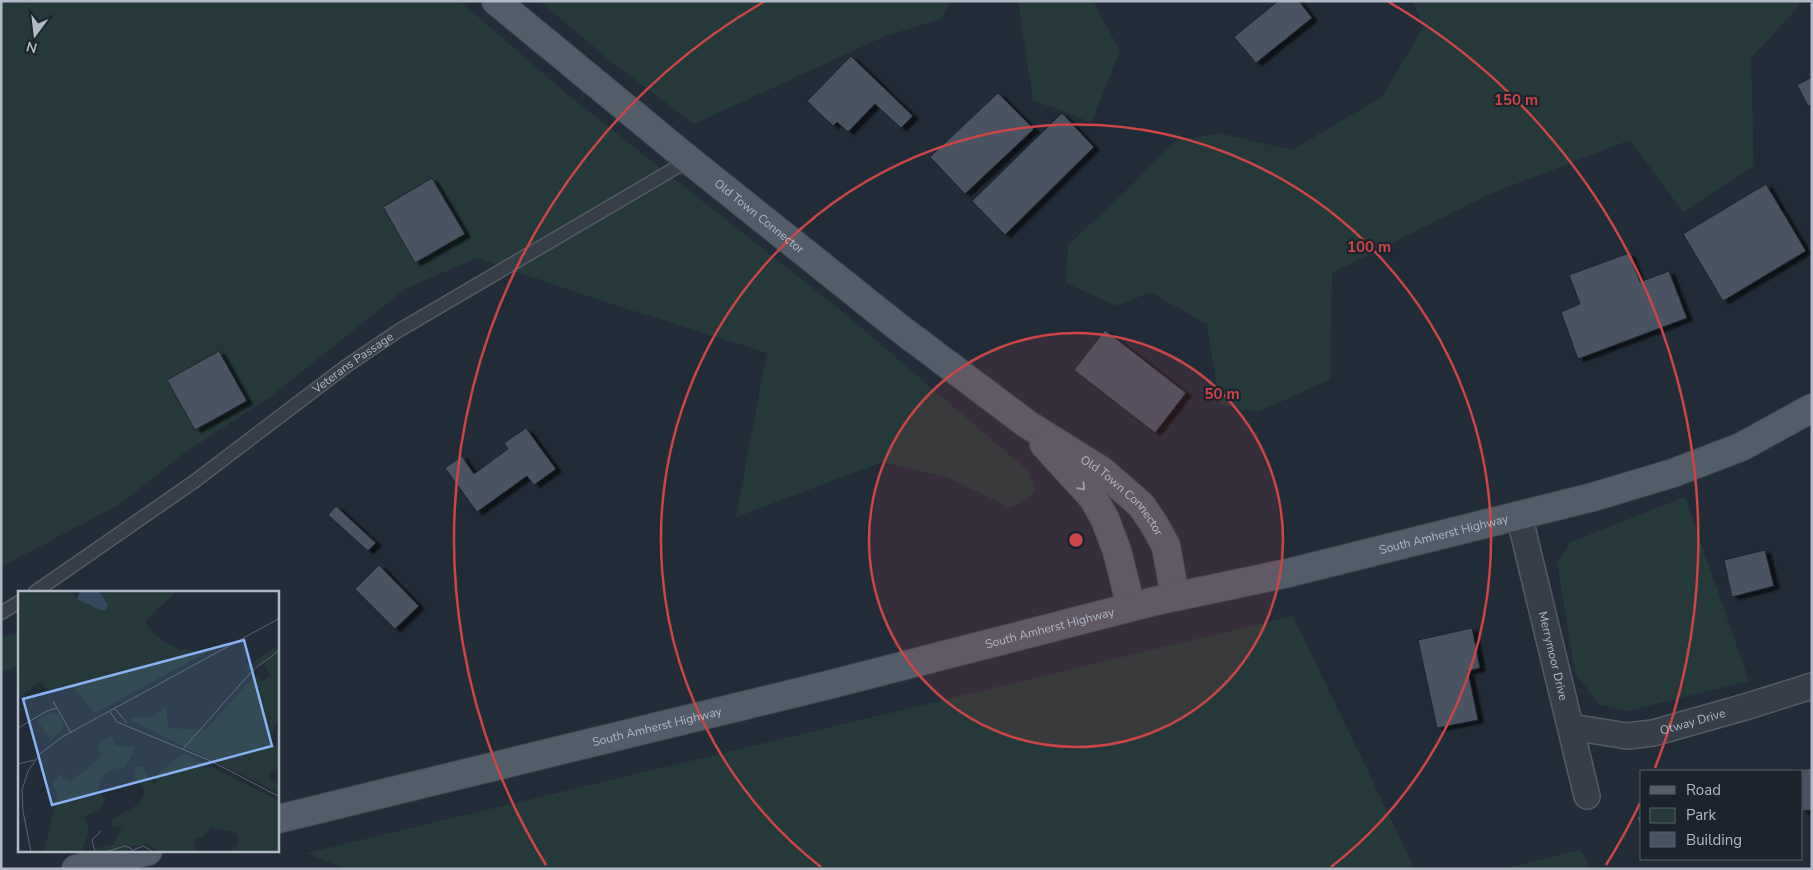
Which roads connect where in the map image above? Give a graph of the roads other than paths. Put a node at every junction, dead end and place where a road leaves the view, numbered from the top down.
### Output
1 (496, 1) edge
2 (689, 160) junction
3 (1812, 408) edge
4 (1027, 424) junction
5 (1519, 515) junction
6 (36, 591) edge
7 (1175, 596) junction
8 (18, 603) edge
9 (1131, 607) junction
10 (1, 612) edge
11 (1812, 686) edge
12 (1570, 727) junction
13 (1587, 796) dead end
14 (279, 819) edge
15 (144, 852) edge
16 (76, 869) edge

1 - 2 main road, Old Town Connector
2 - 4 main road, Old Town Connector
2 - 6 lane, Veterans Passage
3 - 5 main road, South Amherst Highway
4 - 7 main road, Old Town Connector
4 -> 9 main road, Old Town Connector
5 - 7 main road, South Amherst Highway
5 - 12 street, Merrymoor Drive
7 - 9 main road, South Amherst Highway
8 - 10 lane
9 - 14 main road, South Amherst Highway
11 - 12 street, Otway Drive
12 - 13 street, Merrymoor Drive
15 - 16 main road

